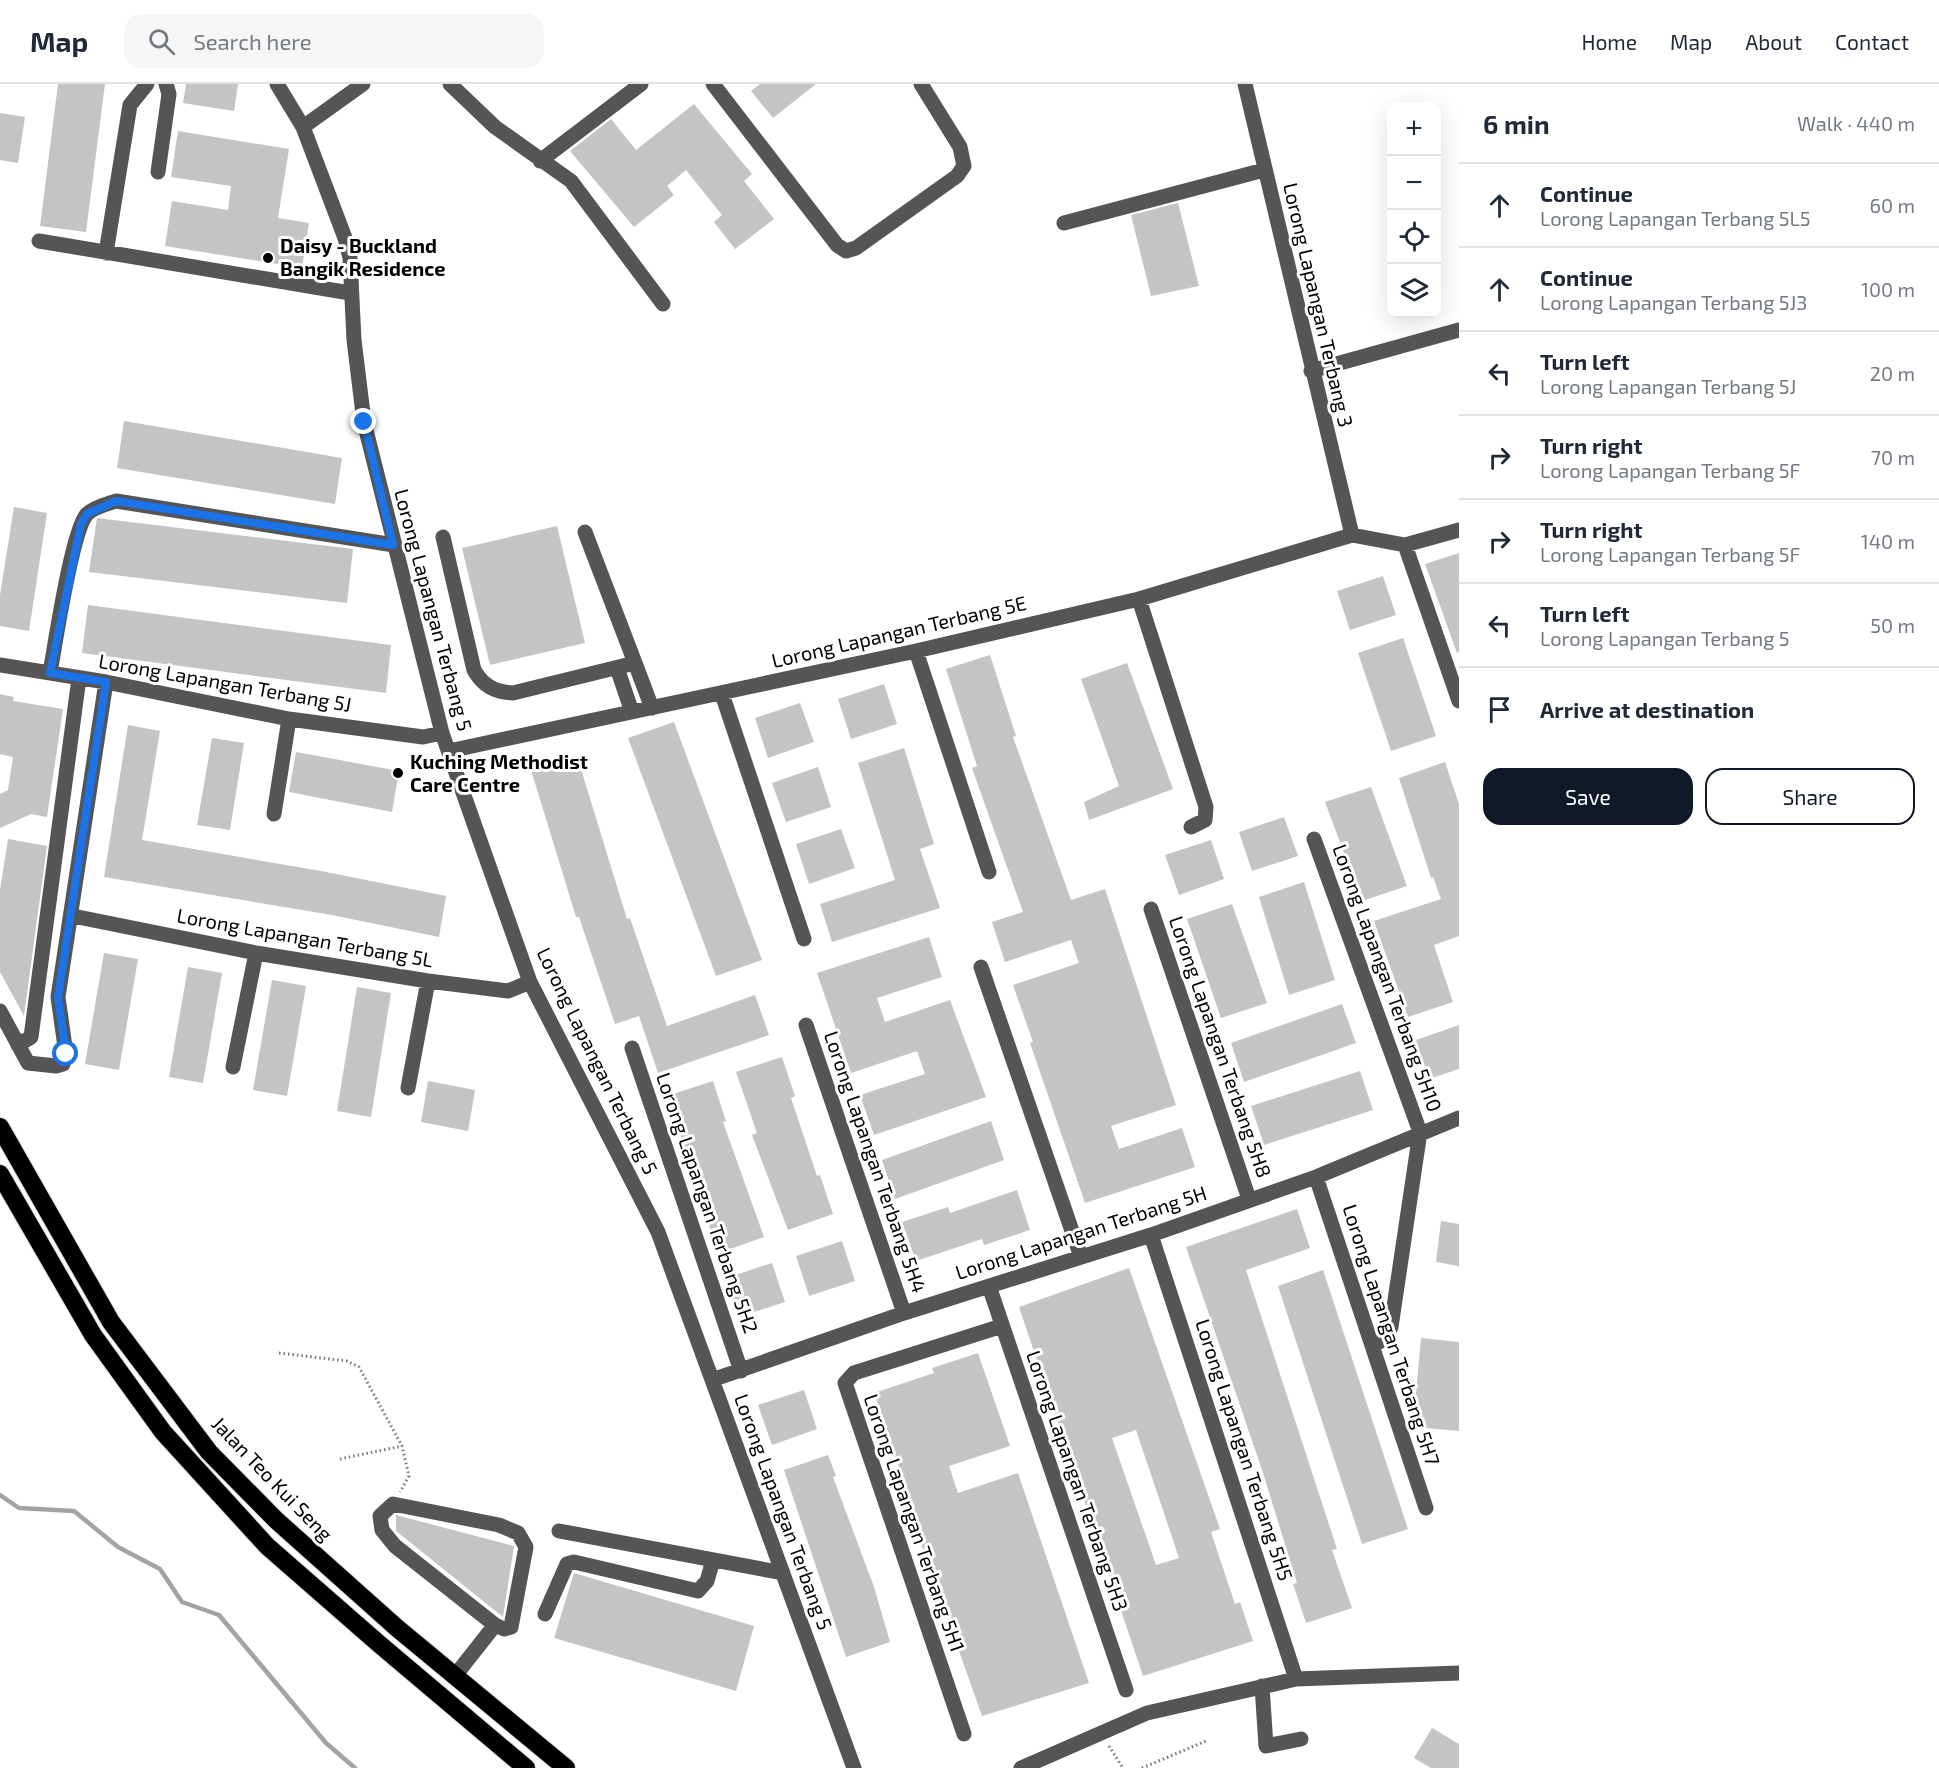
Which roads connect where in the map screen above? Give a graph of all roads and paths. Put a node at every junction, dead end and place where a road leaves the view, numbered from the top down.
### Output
1 (147, 84) edge
2 (166, 84) edge
3 (277, 84) edge
4 (363, 84) edge
5 (450, 84) edge
6 (641, 84) edge
7 (712, 84) edge
8 (921, 84) edge
9 (1245, 84) edge
10 (303, 127) junction
11 (540, 161) junction
12 (1264, 170) junction
13 (158, 172) dead end
14 (1064, 223) dead end
15 (39, 241) dead end
16 (106, 253) junction
17 (350, 293) junction
18 (663, 304) dead end
19 (1459, 330) edge
20 (1311, 371) junction
21 (1459, 530) edge
22 (585, 532) dead end
23 (1352, 535) junction
24 (443, 537) dead end
25 (393, 545) junction
26 (1405, 545) junction
27 (1139, 599) junction
28 (916, 651) junction
29 (635, 663) junction
30 (0, 665) edge
31 (617, 668) junction
32 (50, 673) junction
33 (79, 678) junction
34 (106, 682) junction
35 (722, 694) junction
36 (1459, 701) edge
37 (652, 708) junction
38 (632, 712) junction
39 (289, 719) junction
40 (442, 733) junction
41 (449, 751) junction
42 (274, 814) dead end
43 (1191, 827) dead end
44 (1314, 839) dead end
45 (989, 872) dead end
46 (1150, 909) dead end
47 (72, 916) junction
48 (804, 939) dead end
49 (256, 953) junction
50 (981, 967) dead end
51 (428, 981) junction
52 (530, 982) junction
53 (0, 1011) edge
54 (806, 1025) dead end
55 (18, 1045) junction
56 (632, 1048) dead end
57 (233, 1067) dead end
58 (408, 1088) dead end
59 (1459, 1118) edge
60 (0, 1127) edge
61 (1420, 1132) junction
62 (0, 1174) edge
63 (1316, 1177) junction
64 (1249, 1199) junction
65 (1151, 1235) junction
66 (1082, 1257) junction
67 (988, 1286) junction
68 (904, 1313) junction
69 (1002, 1326) junction
70 (1374, 1345) junction
71 (279, 1353) dead end
72 (741, 1371) junction
73 (712, 1380) junction
74 (402, 1446) junction
75 (340, 1459) dead end
76 (393, 1504) junction
77 (1426, 1508) dead end
78 (559, 1531) dead end
79 (713, 1560) junction
80 (783, 1573) junction
81 (545, 1614) dead end
82 (495, 1624) junction
83 (1459, 1673) edge
84 (454, 1677) junction
85 (1296, 1679) junction
86 (1262, 1686) junction
87 (1126, 1689) dead end
88 (1100, 1732) junction
89 (964, 1734) dead end
90 (1301, 1739) dead end
91 (1206, 1741) dead end
92 (526, 1768) edge
93 (566, 1768) edge
94 (854, 1768) edge
95 (1021, 1768) edge
96 (1124, 1768) edge
97 (1142, 1768) edge

1 - 16 street
2 - 13 street
3 - 10 street, Lorong Lapangan Terbang 5
4 - 10 street
5 - 11 street
6 - 11 street
7 - 8 street
9 - 12 street, Lorong Lapangan Terbang 3
10 - 17 street, Lorong Lapangan Terbang 5
11 - 18 street
12 - 14 street
12 - 20 street, Lorong Lapangan Terbang 3
15 - 16 street
16 - 17 street
17 - 25 street, Lorong Lapangan Terbang 5
19 - 20 street
20 - 23 street, Lorong Lapangan Terbang 3
21 - 26 street
22 - 29 street
23 - 26 street
23 - 27 street, Lorong Lapangan Terbang 5E
24 - 31 street
25 - 32 street
25 - 40 street, Lorong Lapangan Terbang 5
26 - 36 street
27 - 28 street, Lorong Lapangan Terbang 5E
27 - 43 street
28 - 35 street, Lorong Lapangan Terbang 5E
28 - 45 street
29 - 31 street
29 - 37 street
30 - 32 street, Lorong Lapangan Terbang 5J
31 - 38 street
32 - 33 street, Lorong Lapangan Terbang 5J
33 - 34 street, Lorong Lapangan Terbang 5J
33 - 55 street
34 - 39 street, Lorong Lapangan Terbang 5J
34 - 47 street
35 - 37 street, Lorong Lapangan Terbang 5E
35 - 48 street
37 - 38 street, Lorong Lapangan Terbang 5E
38 - 41 street, Lorong Lapangan Terbang 5E
39 - 40 street, Lorong Lapangan Terbang 5J
39 - 42 street
40 - 41 street, Lorong Lapangan Terbang 5
41 - 52 street, Lorong Lapangan Terbang 5
44 - 61 street, Lorong Lapangan Terbang 5H10
46 - 64 street, Lorong Lapangan Terbang 5H8
47 - 49 street, Lorong Lapangan Terbang 5L
47 - 55 street
49 - 51 street, Lorong Lapangan Terbang 5L
49 - 57 street
50 - 66 street
51 - 52 street, Lorong Lapangan Terbang 5L
51 - 58 street
52 - 73 street, Lorong Lapangan Terbang 5
53 - 55 street
54 - 68 street, Lorong Lapangan Terbang 5H4
56 - 72 street, Lorong Lapangan Terbang 5H2
59 - 61 street, Lorong Lapangan Terbang 5H
60 - 84 highway, Jalan Teo Kui Seng
61 - 63 street, Lorong Lapangan Terbang 5H
61 - 70 street
62 - 92 highway
63 - 64 street, Lorong Lapangan Terbang 5H
63 - 70 street, Lorong Lapangan Terbang 5H7
64 - 65 street, Lorong Lapangan Terbang 5H
65 - 66 street, Lorong Lapangan Terbang 5H
65 - 85 street, Lorong Lapangan Terbang 5H5
66 - 67 street, Lorong Lapangan Terbang 5H
67 - 68 street, Lorong Lapangan Terbang 5H
67 - 69 street, Lorong Lapangan Terbang 5H3
68 - 72 street, Lorong Lapangan Terbang 5H
69 - 87 street, Lorong Lapangan Terbang 5H3
69 - 89 street, Lorong Lapangan Terbang 5H1
70 - 77 street, Lorong Lapangan Terbang 5H7
71 - 74 path
72 - 73 street, Lorong Lapangan Terbang 5H
73 - 80 street, Lorong Lapangan Terbang 5
74 - 75 path
74 - 76 path
76 - 82 street
76 - 82 street
78 - 79 street
79 - 80 street
79 - 81 street
80 - 94 street, Lorong Lapangan Terbang 5
82 - 84 street
83 - 85 street
84 - 93 highway, Jalan Teo Kui Seng
85 - 86 street
86 - 88 street
86 - 90 street
88 - 95 street
88 - 96 path
91 - 97 path

